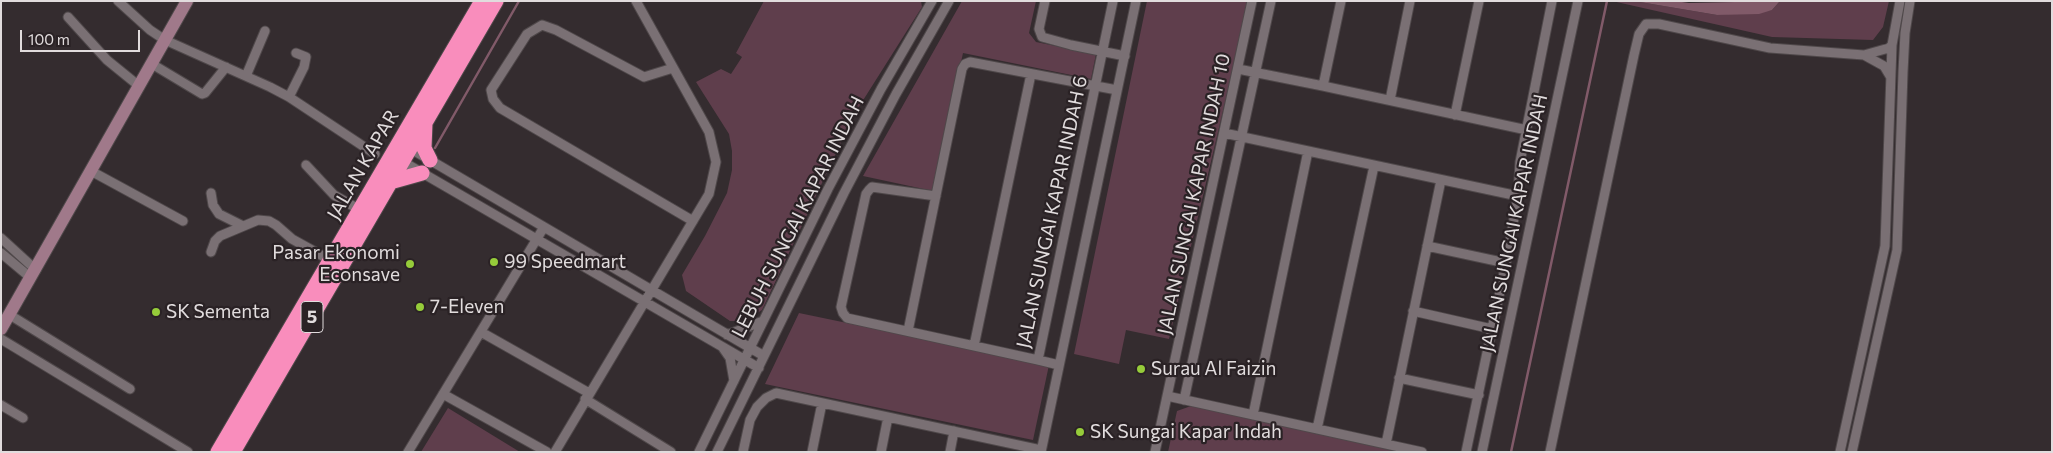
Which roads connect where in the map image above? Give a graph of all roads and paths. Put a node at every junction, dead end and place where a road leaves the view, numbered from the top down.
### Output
1 (118, 1) edge
2 (187, 1) edge
3 (482, 1) edge
4 (496, 1) edge
5 (636, 1) edge
6 (932, 1) edge
7 (949, 1) edge
8 (1045, 1) edge
9 (1114, 1) edge
10 (1136, 1) edge
11 (1252, 1) edge
12 (1271, 1) edge
13 (1341, 1) edge
14 (1410, 1) edge
15 (1479, 1) edge
16 (1552, 1) edge
17 (1578, 1) edge
18 (1900, 1) edge
19 (1910, 1) edge
20 (68, 17) dead end
21 (265, 31) dead end
22 (165, 40) junction
23 (1892, 45) junction
24 (296, 52) dead end
25 (1103, 52) junction
26 (1864, 55) junction
27 (1125, 56) junction
28 (152, 64) junction
29 (226, 67) junction
30 (673, 68) junction
31 (1889, 68) junction
32 (1238, 69) junction
33 (1255, 72) junction
34 (1030, 74) junction
35 (246, 76) junction
36 (139, 86) junction
37 (1096, 86) junction
38 (1323, 86) junction
39 (1117, 90) junction
40 (289, 97) junction
41 (1390, 100) junction
42 (1455, 115) junction
43 (425, 122) junction
44 (1527, 130) junction
45 (1224, 134) junction
46 (1241, 137) junction
47 (1308, 151) junction
48 (401, 152) junction
49 (375, 154) dead end
50 (306, 165) dead end
51 (426, 166) junction
52 (1374, 166) junction
53 (91, 171) junction
54 (1441, 180) junction
55 (390, 182) junction
56 (211, 193) dead end
57 (936, 196) junction
58 (1518, 196) junction
59 (360, 210) junction
60 (183, 221) dead end
61 (692, 221) junction
62 (243, 226) junction
63 (544, 227) junction
64 (1, 238) edge
65 (537, 239) junction
66 (1427, 246) junction
67 (211, 252) dead end
68 (1, 253) edge
69 (330, 260) junction
70 (1506, 263) junction
71 (33, 274) junction
72 (652, 290) junction
73 (644, 302) junction
74 (1413, 311) junction
75 (5, 321) edge
76 (764, 321) junction
77 (1492, 329) junction
78 (908, 331) junction
79 (481, 332) junction
80 (727, 335) junction
81 (1, 339) edge
82 (974, 346) junction
83 (722, 347) junction
84 (750, 348) junction
85 (764, 356) junction
86 (744, 360) junction
87 (1038, 360) junction
88 (1059, 365) junction
89 (758, 368) junction
90 (1399, 378) junction
91 (734, 381) junction
92 (130, 389) dead end
93 (443, 394) junction
94 (587, 396) junction
95 (1167, 396) junction
96 (1479, 396) junction
97 (1184, 400) junction
98 (822, 403) junction
99 (1, 404) edge
100 (1253, 415) junction
101 (888, 417) junction
102 (23, 418) dead end
103 (1317, 429) junction
104 (954, 431) junction
105 (1386, 444) junction
106 (1022, 449) edge
107 (1041, 451) edge
108 (188, 452) edge
109 (218, 452) edge
110 (233, 452) edge
111 (408, 452) edge
112 (547, 452) edge
113 (555, 452) edge
114 (671, 452) edge
115 (700, 452) edge
116 (717, 452) edge
117 (743, 452) edge
118 (812, 452) edge
119 (880, 452) edge
120 (950, 452) edge
121 (1155, 452) edge
122 (1422, 452) edge
123 (1466, 452) edge
124 (1482, 452) edge
125 (1550, 452) edge
126 (1840, 452) edge
127 (1852, 452) edge

1 - 22 street
2 - 22 street
3 - 48 highway, JALAN KAPAR / 5
4 - 43 highway, JALAN KAPAR / 5
5 - 30 street
6 - 76 street, LEBUH SUNGAI KAPAR INDAH
7 - 85 street, LEBUH SUNGAI KAPAR INDAH
8 - 25 street
9 - 25 street, JALAN SUNGAI KAPAR INDAH 6
10 - 27 street, JALAN SUNGAI KAPAR INDAH 6
11 - 32 street, JALAN SUNGAI KAPAR INDAH 10
12 - 33 street
13 - 38 street
14 - 41 street
15 - 42 street
16 - 44 street
17 - 124 street, JALAN SUNGAI KAPAR INDAH
18 - 23 street
19 - 127 street
20 - 36 street
21 - 35 street
22 - 28 street
22 - 29 street
23 - 26 street
23 - 31 street
24 - 40 street
25 - 27 street
25 - 37 street, JALAN SUNGAI KAPAR INDAH 6
26 - 31 street
26 - 125 street
27 - 39 street, JALAN SUNGAI KAPAR INDAH 6
28 - 29 street
28 - 36 street
29 - 35 street
30 - 61 street
30 - 61 street
31 - 126 street
32 - 33 street
32 - 45 street, JALAN SUNGAI KAPAR INDAH 10
33 - 38 street
33 - 46 street
34 - 37 street
34 - 57 street
34 - 82 street
35 - 40 street
36 - 53 street
37 - 39 street
37 - 87 street, JALAN SUNGAI KAPAR INDAH 6
38 - 41 street
39 - 88 street, JALAN SUNGAI KAPAR INDAH 6
40 - 49 street
41 - 42 street
42 - 44 street
43 - 48 highway, JALAN KAPAR / 5
43 - 51 highway
44 - 58 street
45 - 46 street
45 - 95 street, JALAN SUNGAI KAPAR INDAH 10
46 - 47 street
46 - 97 street
47 - 52 street
47 - 100 street
48 - 51 street
48 - 51 street
48 - 55 highway, JALAN KAPAR / 5
48 - 59 highway, JALAN KAPAR / 5
50 - 59 street
51 - 55 highway
51 - 63 street
51 - 65 street
52 - 54 street
52 - 103 street
53 - 60 street
53 - 71 street
54 - 58 street
54 - 66 street
55 - 110 highway, JALAN KAPAR / 5
56 - 62 street
57 - 78 street
57 - 78 street, JALAN SUNGAI KAPAR INDAH 6
58 - 70 street
59 - 69 highway, JALAN KAPAR / 5
61 - 72 street
62 - 67 street
62 - 69 street
63 - 65 street
63 - 72 street
64 - 71 street
65 - 73 street
65 - 79 street
66 - 70 street
66 - 74 street
68 - 71 street
69 - 109 highway, JALAN KAPAR / 5
70 - 77 street
71 - 75 street
72 - 73 street
72 - 80 street
73 - 83 street
73 - 94 street
74 - 77 street
74 - 90 street
75 - 92 street
76 - 80 street
76 - 84 street, LEBUH SUNGAI KAPAR INDAH
77 - 96 street
78 - 82 street, JALAN SUNGAI KAPAR INDAH 6
79 - 93 street
79 - 94 street
80 - 84 street
81 - 108 street
82 - 87 street, JALAN SUNGAI KAPAR INDAH 6
83 - 86 street
83 - 91 street
84 - 85 street
84 - 86 street, LEBUH SUNGAI KAPAR INDAH
85 - 89 street, LEBUH SUNGAI KAPAR INDAH
86 - 89 street
86 - 91 street, LEBUH SUNGAI KAPAR INDAH
87 - 88 street
88 - 107 street, JALAN SUNGAI KAPAR INDAH 6
89 - 116 street, LEBUH SUNGAI KAPAR INDAH
90 - 96 street
90 - 105 street
91 - 115 street, LEBUH SUNGAI KAPAR INDAH
93 - 111 street
93 - 112 street
94 - 113 street
94 - 114 street
95 - 97 street
95 - 121 street, JALAN SUNGAI KAPAR INDAH 10
96 - 123 street
97 - 100 street
98 - 101 street
98 - 117 street
98 - 118 street
99 - 102 street
100 - 103 street
101 - 104 street
101 - 119 street
103 - 105 street
104 - 106 street
104 - 120 street
105 - 122 street
106 - 107 street

